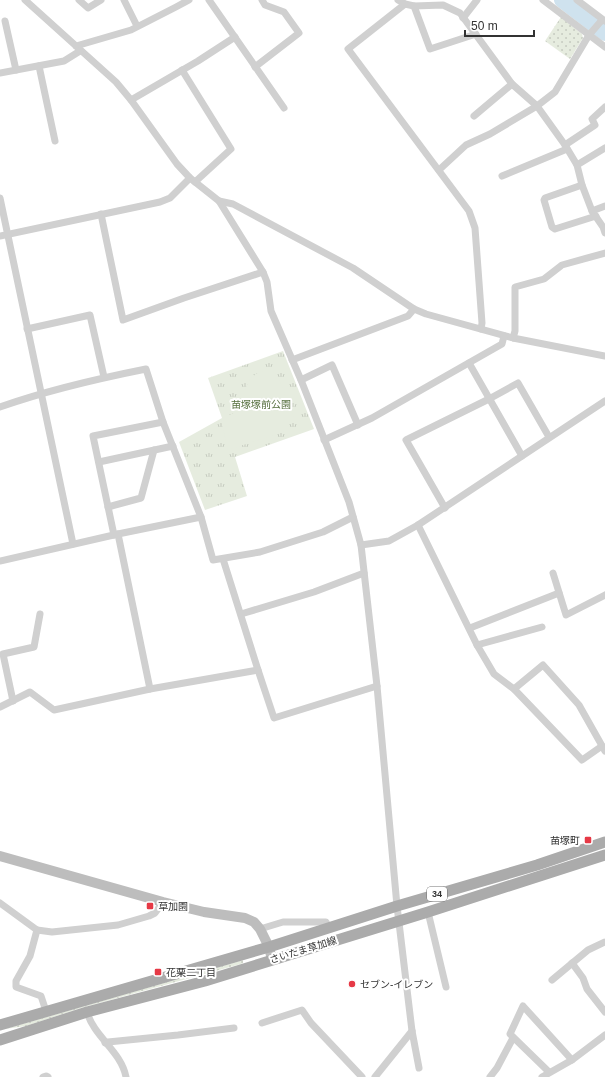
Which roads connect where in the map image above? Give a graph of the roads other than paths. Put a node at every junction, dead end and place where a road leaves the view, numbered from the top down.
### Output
1 (25, 0) edge
2 (79, 0) edge
3 (101, 0) edge
4 (124, 0) edge
5 (188, 0) edge
6 (209, 0) edge
7 (262, 0) edge
8 (478, 0) edge
9 (543, 0) edge
10 (577, 0) edge
11 (401, 2) edge
12 (414, 6) junction
13 (464, 18) junction
14 (604, 20) edge
15 (5, 21) dead end
16 (138, 26) junction
17 (476, 34) junction
18 (589, 36) junction
19 (235, 37) junction
20 (605, 47) edge
21 (78, 48) junction
22 (39, 66) junction
23 (255, 66) junction
24 (16, 70) junction
25 (182, 70) junction
26 (0, 74) edge
27 (512, 84) junction
28 (131, 100) junction
29 (537, 106) junction
30 (605, 107) edge
31 (284, 108) dead end
32 (474, 116) dead end
33 (55, 141) dead end
34 (566, 147) junction
35 (605, 148) edge
36 (577, 165) junction
37 (439, 170) junction
38 (502, 176) dead end
39 (193, 180) junction
40 (582, 186) junction
41 (0, 198) edge
42 (219, 201) junction
43 (605, 206) edge
44 (594, 213) junction
45 (101, 214) junction
46 (605, 233) edge
47 (8, 234) junction
48 (0, 236) edge
49 (605, 253) edge
50 (263, 272) junction
51 (414, 309) junction
52 (27, 329) junction
53 (481, 329) junction
54 (504, 336) junction
55 (514, 338) junction
56 (605, 356) edge
57 (292, 360) junction
58 (469, 363) junction
59 (104, 377) junction
60 (301, 380) junction
61 (40, 393) junction
62 (490, 399) junction
63 (605, 401) edge
64 (0, 407) edge
65 (163, 422) junction
66 (358, 424) junction
67 (550, 437) junction
68 (324, 440) junction
69 (173, 446) junction
70 (154, 450) junction
71 (522, 456) junction
72 (99, 462) junction
73 (108, 507) junction
74 (444, 508) junction
75 (201, 517) junction
76 (353, 517) junction
77 (418, 525) junction
78 (116, 534) junction
79 (73, 544) junction
80 (361, 545) junction
81 (224, 559) junction
82 (0, 561) edge
83 (364, 573) junction
84 (553, 573) dead end
85 (559, 593) junction
86 (605, 595) edge
87 (40, 614) dead end
88 (241, 614) junction
89 (542, 627) dead end
90 (470, 628) junction
91 (521, 632) junction
92 (523, 640) dead end
93 (477, 645) junction
94 (258, 670) junction
95 (377, 686) junction
96 (150, 689) junction
97 (514, 689) junction
98 (14, 701) junction
99 (0, 707) edge
100 (604, 749) edge
101 (605, 842) edge
102 (605, 855) edge
103 (0, 856) edge
104 (163, 902) junction
105 (0, 903) edge
106 (397, 906) junction
107 (428, 912) junction
108 (399, 921) junction
109 (260, 928) junction
110 (329, 928) junction
111 (38, 930) junction
112 (605, 942) edge
113 (269, 947) junction
114 (272, 960) junction
115 (572, 963) junction
116 (552, 980) dead end
117 (446, 987) dead end
118 (46, 1011) junction
119 (87, 1012) junction
120 (605, 1012) edge
121 (262, 1022) dead end
122 (0, 1025) edge
123 (234, 1028) dead end
124 (412, 1031) junction
125 (605, 1035) edge
126 (513, 1038) junction
127 (0, 1040) edge
128 (105, 1043) junction
129 (572, 1060) junction
130 (420, 1068) dead end
131 (549, 1072) junction
132 (43, 1077) edge
133 (48, 1077) edge
134 (126, 1077) edge
135 (362, 1077) edge
136 (375, 1077) edge
137 (490, 1077) edge
138 (542, 1077) edge

1 - 21 street
2 - 3 street
4 - 16 street
5 - 16 street
6 - 19 street
7 - 23 street
8 - 13 street
9 - 18 street
10 - 14 street
11 - 12 street
11 - 37 street
12 - 13 street
12 - 17 street
13 - 17 street
14 - 18 street
15 - 24 street
16 - 21 street
17 - 27 street
18 - 20 street
18 - 29 street
19 - 23 street
19 - 25 street
21 - 22 street
21 - 28 street
22 - 24 street
22 - 33 street
23 - 31 street
24 - 26 street
25 - 28 street
25 - 39 street
27 - 29 street
27 - 32 street
28 - 39 street
29 - 34 street
29 - 37 street
30 - 34 street
34 - 36 street
34 - 38 street
35 - 36 street
36 - 40 street
37 - 53 street
39 - 42 street
39 - 45 street
40 - 44 street
40 - 44 street
41 - 47 street
42 - 50 street
42 - 51 street
43 - 44 street
44 - 46 street
45 - 47 street
45 - 50 street
47 - 48 street
47 - 52 street
49 - 55 street
50 - 57 street
51 - 53 street
51 - 57 street
52 - 59 street
52 - 61 street
53 - 54 street
54 - 55 street
54 - 58 street
55 - 56 street
57 - 60 street
58 - 62 street
58 - 66 street
59 - 61 street
59 - 65 street
60 - 66 street
60 - 68 street
61 - 64 street
61 - 79 street
62 - 67 street
62 - 71 street
62 - 74 street
63 - 67 street
65 - 69 street
65 - 72 street
66 - 68 street
67 - 71 street
68 - 76 street
69 - 70 street
69 - 75 street
70 - 72 street
70 - 73 street
71 - 74 street
72 - 73 street
73 - 78 street
74 - 77 street
75 - 78 street
75 - 81 street
76 - 80 street
76 - 81 street
77 - 80 street
77 - 90 street
78 - 79 street
78 - 96 street
79 - 82 street
80 - 83 street
81 - 88 street
83 - 88 street
83 - 95 street
84 - 85 street
85 - 86 street
85 - 90 street
87 - 98 street
88 - 94 street
89 - 91 street
90 - 93 street
91 - 92 street
91 - 93 street
93 - 97 street
94 - 95 street
94 - 96 street
95 - 106 street
96 - 98 street
97 - 100 street
97 - 100 street
98 - 99 street
101 - 106 main road, さいたま草加線 / 34
102 - 107 main road, さいたま草加線 / 34
103 - 104 street
104 - 109 street
104 - 111 street
105 - 111 street
106 - 108 street
106 - 110 main road, さいたま草加線 / 34
107 - 108 main road, さいたま草加線 / 34
107 - 117 street
108 - 114 main road, さいたま草加線 / 34
108 - 124 street
109 - 110 street
109 - 113 street
110 - 113 main road, さいたま草加線 / 34
111 - 118 street
112 - 115 street
113 - 114 street
113 - 118 main road, さいたま草加線 / 34
114 - 119 main road, さいたま草加線 / 34
115 - 116 street
115 - 120 street
118 - 122 main road, さいたま草加線 / 34
119 - 127 main road, さいたま草加線 / 34
119 - 128 street
121 - 135 street
123 - 128 street
124 - 130 street
124 - 136 street
125 - 129 street
126 - 129 street
126 - 131 street
126 - 137 street
128 - 134 street
129 - 131 street
131 - 138 street
132 - 133 street

